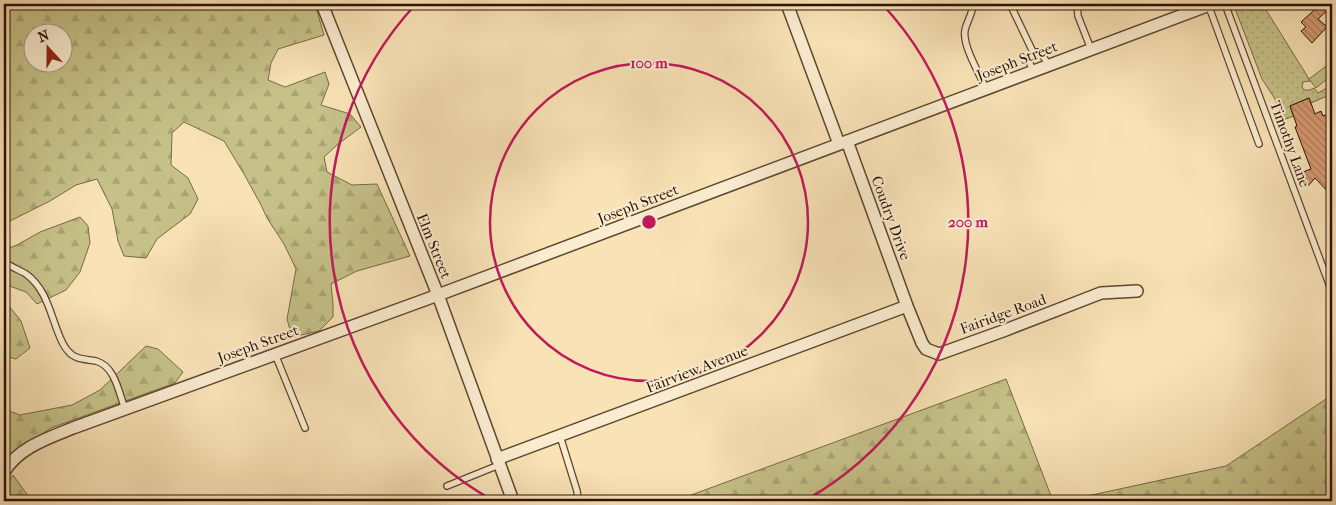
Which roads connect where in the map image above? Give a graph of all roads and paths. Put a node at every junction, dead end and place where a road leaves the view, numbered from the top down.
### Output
1 (322, 4) edge
2 (787, 4) edge
3 (973, 4) edge
4 (1010, 4) edge
5 (1143, 4) edge
6 (1210, 4) edge
7 (1225, 4) edge
8 (1077, 5) edge
9 (1091, 49) junction
10 (1034, 52) junction
11 (1049, 65) junction
12 (1033, 71) junction
13 (986, 89) junction
14 (843, 143) junction
15 (1259, 144) dead end
16 (9, 265) dead end
17 (1137, 291) dead end
18 (1332, 292) edge
19 (438, 295) junction
20 (907, 306) junction
21 (275, 354) junction
22 (125, 409) junction
23 (305, 428) dead end
24 (560, 436) junction
25 (498, 462) junction
26 (4, 472) edge
27 (447, 486) dead end
28 (513, 501) edge
29 (578, 501) edge

1 - 19 street, Elm Street
2 - 14 street, Coudry Drive
3 - 13 lane
4 - 10 lane
5 - 8 lane
6 - 9 street, Joseph Street
6 - 15 lane
7 - 18 lane, Timothy Lane
8 - 9 lane
9 - 11 street, Joseph Street
10 - 11 lane
10 - 12 lane
11 - 12 street, Joseph Street
12 - 13 street, Joseph Street
13 - 14 street, Joseph Street
14 - 19 street, Joseph Street
14 - 20 street, Coudry Drive
16 - 22 lane
17 - 20 street, Fairidge Road
19 - 21 street, Joseph Street
19 - 25 street, Elm Street
20 - 24 street, Fairview Avenue
21 - 22 street, Joseph Street
21 - 23 lane
22 - 26 street, Joseph Street
24 - 25 street, Fairview Avenue
24 - 29 lane
25 - 27 lane
25 - 28 street, Elm Street

